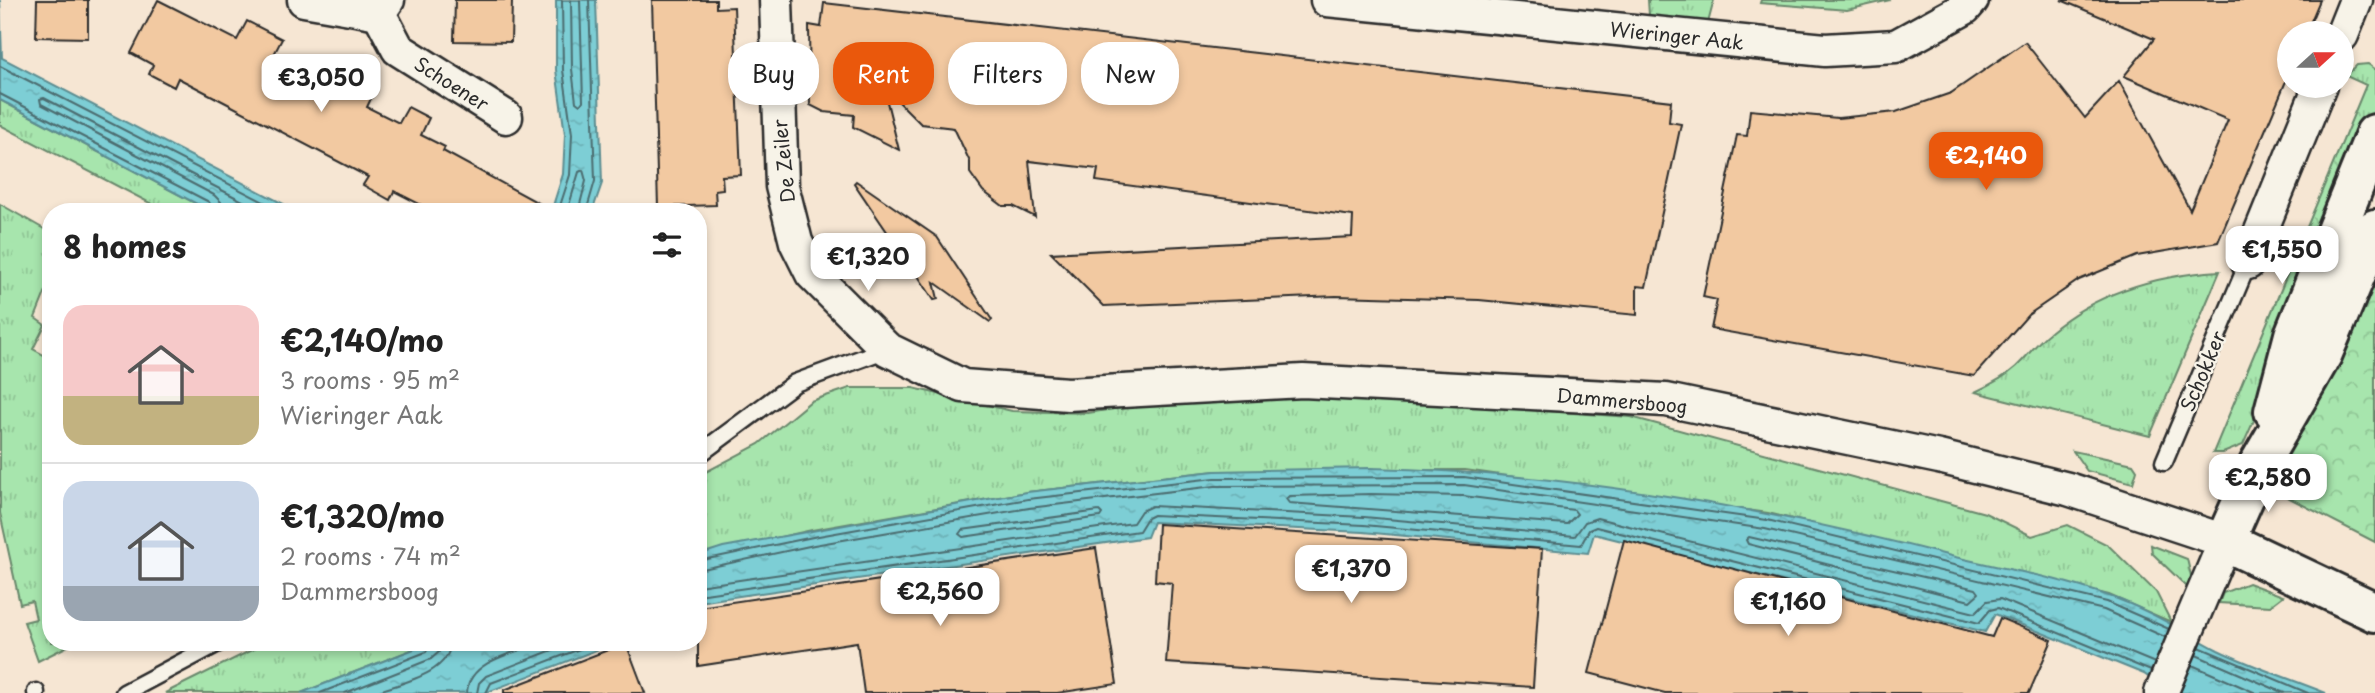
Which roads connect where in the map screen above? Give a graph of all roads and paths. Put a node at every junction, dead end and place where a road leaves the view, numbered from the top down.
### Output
1 (304, 0) edge
2 (776, 0) edge
3 (1327, 0) edge
4 (1972, 0) edge
5 (2356, 0) edge
6 (383, 7) edge
7 (2348, 21) edge
8 (2315, 98) edge
9 (506, 117) dead end
10 (2375, 134) edge
11 (2375, 229) edge
12 (2248, 263) joint
13 (813, 274) joint
14 (887, 349) junction
15 (707, 448) edge
16 (2164, 462) dead end
17 (2259, 464) junction
18 (2225, 541) junction
19 (2375, 612) edge
20 (203, 651) edge
21 (124, 693) edge
22 (2161, 693) edge

1 - 6 street, Schoener
2 - 13 street, De Zeiler
3 - 4 street, Wieringer Aak
5 - 7 street
6 - 9 street, Schoener
8 - 12 street, Schokker
10 - 17 street
11 - 17 street
12 - 16 lane, Schokker
13 - 14 street, Dammersboog
14 - 15 lane
14 - 18 street, Dammersboog
17 - 18 street
18 - 19 street, Dammersboog
18 - 22 street
20 - 21 lane

